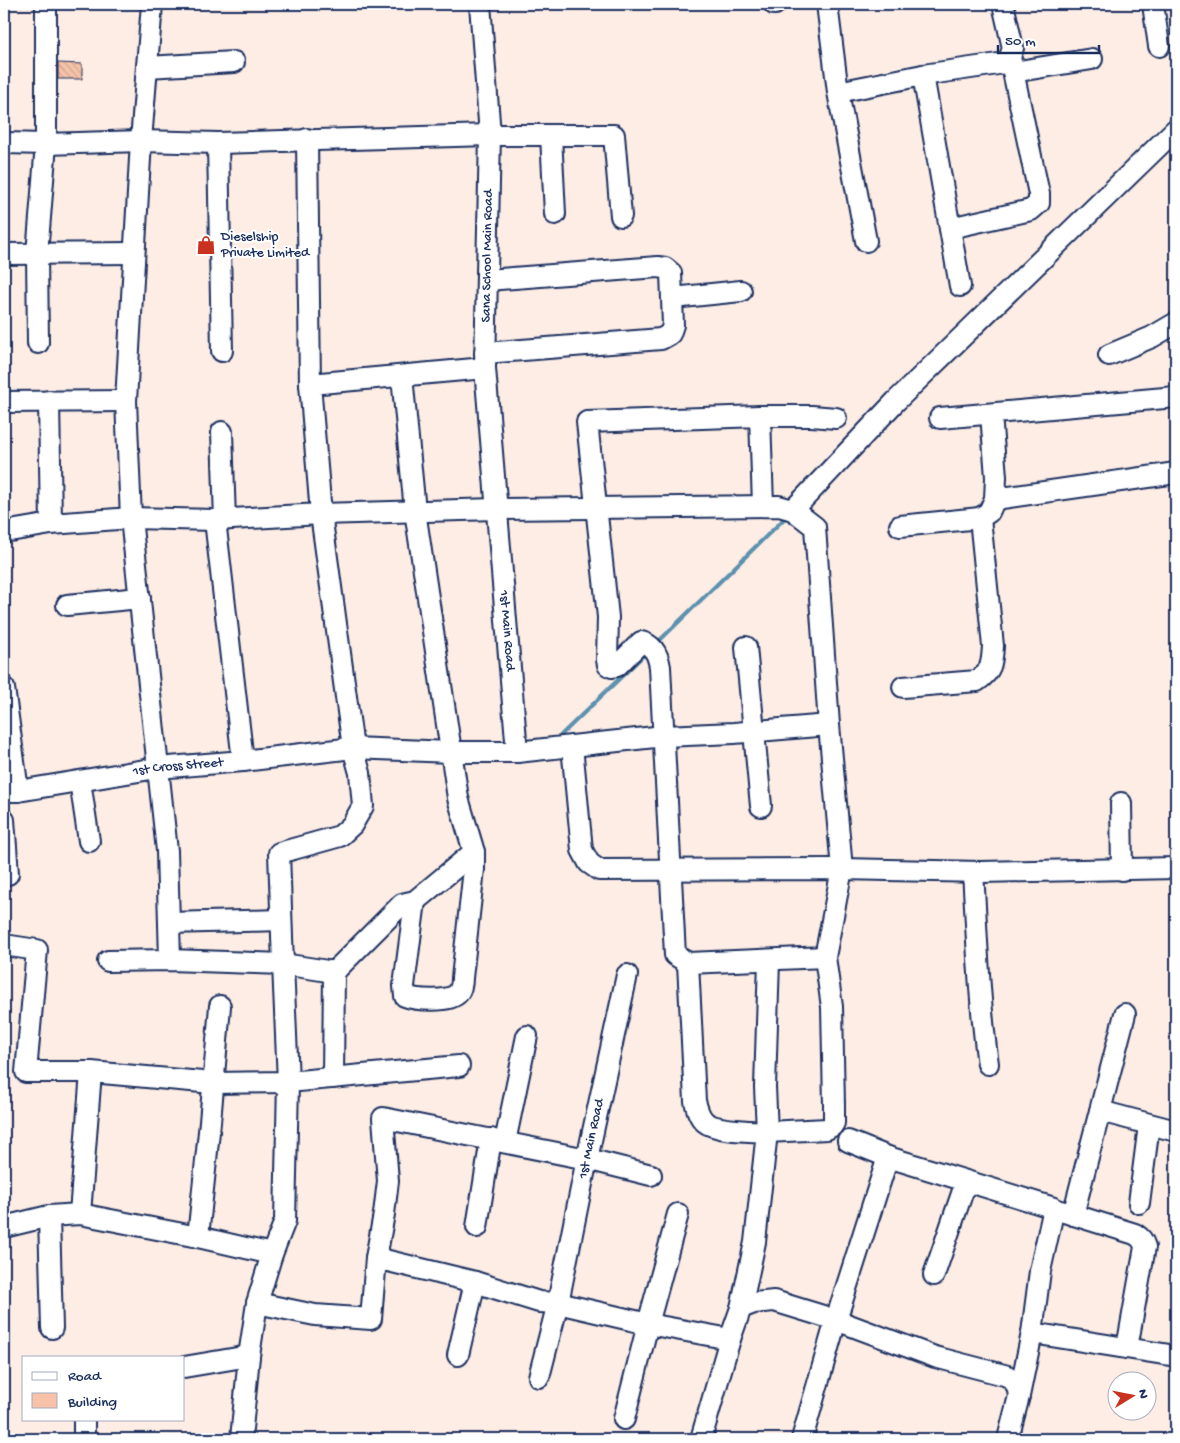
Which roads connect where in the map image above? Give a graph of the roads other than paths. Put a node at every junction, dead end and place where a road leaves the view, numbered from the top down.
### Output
1 (46, 4) edge
2 (152, 4) edge
3 (480, 4) edge
4 (827, 4) edge
5 (1003, 4) edge
6 (1153, 4) edge
7 (1159, 46) dead end
8 (1092, 59) dead end
9 (234, 62) dead end
10 (1012, 64) junction
11 (147, 67) junction
12 (923, 75) junction
13 (838, 92) junction
14 (1176, 129) edge
15 (490, 135) junction
16 (551, 135) junction
17 (307, 139) junction
18 (141, 141) junction
19 (4, 143) edge
20 (218, 143) junction
21 (46, 144) junction
22 (555, 214) dead end
23 (621, 216) dead end
24 (950, 228) junction
25 (866, 241) dead end
26 (134, 253) junction
27 (4, 254) edge
28 (37, 254) junction
29 (487, 280) junction
30 (960, 286) dead end
31 (741, 292) dead end
32 (673, 298) junction
33 (1176, 322) edge
34 (38, 342) dead end
35 (222, 351) dead end
36 (1109, 355) dead end
37 (485, 360) junction
38 (402, 376) junction
39 (310, 384) junction
40 (1176, 397) edge
41 (49, 401) junction
42 (126, 401) junction
43 (4, 402) edge
44 (991, 414) junction
45 (760, 416) junction
46 (836, 418) dead end
47 (940, 418) dead end
48 (222, 432) dead end
49 (1176, 472) edge
50 (995, 499) junction
51 (763, 506) junction
52 (597, 508) junction
53 (496, 509) junction
54 (794, 510) junction
55 (415, 511) junction
56 (321, 514) junction
57 (131, 518) junction
58 (980, 518) junction
59 (220, 520) junction
60 (51, 524) junction
61 (900, 526) dead end
62 (4, 532) edge
63 (140, 598) junction
64 (67, 605) dead end
65 (746, 647) dead end
66 (903, 687) dead end
67 (4, 688) edge
68 (829, 725) junction
69 (754, 731) junction
70 (664, 736) junction
71 (572, 746) junction
72 (353, 748) junction
73 (451, 752) junction
74 (517, 752) junction
75 (243, 761) junction
76 (157, 768) junction
77 (80, 781) junction
78 (11, 791) edge
79 (1121, 802) dead end
80 (761, 806) dead end
81 (4, 820) edge
82 (89, 841) dead end
83 (474, 852) junction
84 (1176, 868) edge
85 (842, 869) junction
86 (670, 870) junction
87 (1122, 870) junction
88 (973, 872) junction
89 (8, 874) dead end
90 (415, 901) junction
91 (281, 920) junction
92 (169, 923) junction
93 (4, 945) edge
94 (825, 957) junction
95 (170, 960) junction
96 (769, 960) junction
97 (108, 962) dead end
98 (688, 963) junction
99 (282, 964) junction
100 (334, 972) junction
101 (627, 975) dead end
102 (220, 1006) dead end
103 (1125, 1014) dead end
104 (528, 1036) dead end
105 (988, 1064) dead end
106 (458, 1066) dead end
107 (91, 1072) junction
108 (333, 1078) junction
109 (288, 1082) junction
110 (213, 1083) junction
111 (1100, 1111) junction
112 (1149, 1125) junction
113 (1176, 1131) edge
114 (767, 1132) junction
115 (498, 1141) junction
116 (848, 1141) dead end
117 (888, 1157) junction
118 (586, 1159) junction
119 (651, 1175) dead end
120 (966, 1182) junction
121 (1139, 1203) dead end
122 (1063, 1212) junction
123 (80, 1214) junction
124 (678, 1214) dead end
125 (50, 1216) junction
126 (4, 1227) edge
127 (477, 1227) dead end
128 (198, 1237) junction
129 (272, 1254) junction
130 (376, 1258) junction
131 (934, 1274) dead end
132 (475, 1282) junction
133 (257, 1303) junction
134 (558, 1303) junction
135 (741, 1308) junction
136 (836, 1320) junction
137 (648, 1324) junction
138 (52, 1328) dead end
139 (1032, 1333) junction
140 (730, 1339) junction
141 (1127, 1348) junction
142 (458, 1355) dead end
143 (249, 1356) junction
144 (1176, 1356) edge
145 (185, 1367) edge
146 (540, 1377) dead end
147 (1019, 1396) junction
148 (624, 1419) dead end
149 (84, 1420) edge
150 (84, 1439) edge
151 (241, 1439) edge
152 (701, 1439) edge
153 (802, 1439) edge
154 (1008, 1439) edge

1 - 21 street
2 - 11 street
3 - 15 street, Sana School Main Road
4 - 13 street
5 - 10 street
6 - 7 street
8 - 10 street
9 - 11 street
10 - 12 street
10 - 24 street
11 - 18 street
12 - 13 street
12 - 24 street
13 - 25 street
14 - 54 street
15 - 16 street
15 - 17 street
15 - 29 street, Sana School Main Road
16 - 22 street
16 - 23 street
17 - 20 street
17 - 39 street
18 - 20 street
18 - 21 street
18 - 26 street
19 - 21 street
20 - 35 street
21 - 28 street
24 - 30 street
26 - 28 street
26 - 42 street
27 - 28 street
28 - 34 street
29 - 32 street
29 - 37 street, Sana School Main Road
31 - 32 street
32 - 37 street
33 - 36 street
37 - 38 street
37 - 53 street, Sana School Main Road
38 - 39 street
38 - 55 street
39 - 56 street
40 - 44 street
41 - 42 street
41 - 43 street
41 - 60 street
42 - 57 street
44 - 47 street
44 - 50 street
45 - 46 street
45 - 51 street
45 - 52 street
48 - 59 street
49 - 50 street
50 - 58 street
51 - 52 street
51 - 54 street
52 - 53 street
52 - 70 street
53 - 55 street
53 - 74 street, 1st Main Road
54 - 68 street
55 - 56 street
55 - 73 street
56 - 59 street
56 - 72 street
57 - 59 street
57 - 60 street
57 - 63 street
58 - 61 street
58 - 66 street
59 - 75 street
60 - 62 street
63 - 64 street
63 - 76 street
65 - 69 street
67 - 78 street
68 - 69 street, 1st Cross Street
68 - 85 street
69 - 70 street, 1st Cross Street
69 - 80 street
70 - 71 street, 1st Cross Street
70 - 86 street
71 - 74 street, 1st Cross Street
71 - 86 street
72 - 73 street, 1st Cross Street
72 - 75 street, 1st Cross Street
72 - 91 street
73 - 74 street, 1st Cross Street
73 - 83 street
75 - 76 street, 1st Cross Street
76 - 77 street, 1st Cross Street
76 - 92 street
77 - 78 street, 1st Cross Street
77 - 82 street
79 - 87 street
81 - 89 street
83 - 90 street
83 - 90 street
84 - 87 street
85 - 86 street
85 - 88 street
85 - 94 street
86 - 98 street
87 - 88 street
88 - 105 street
90 - 100 street
91 - 92 street
91 - 99 street
92 - 95 street
93 - 107 street
94 - 96 street
94 - 114 street
95 - 97 street
95 - 99 street
96 - 98 street
96 - 114 street
98 - 114 street
99 - 100 street
99 - 109 street
100 - 108 street
101 - 118 street, 1st Main Road
102 - 110 street
103 - 111 street
104 - 115 street
106 - 108 street
107 - 110 street
107 - 123 street
108 - 109 street
109 - 110 street
109 - 129 street
110 - 128 street
111 - 112 street
111 - 122 street
112 - 113 street
112 - 121 street
114 - 135 street
115 - 118 street
115 - 127 street
115 - 130 street
116 - 117 street
117 - 120 street
117 - 136 street
118 - 119 street
118 - 134 street, 1st Main Road
120 - 122 street
120 - 131 street
122 - 139 street
122 - 141 street
123 - 125 street
123 - 128 street
124 - 137 street
125 - 126 street
125 - 138 street
128 - 129 street
129 - 133 street
130 - 132 street
130 - 133 street
132 - 134 street
132 - 142 street
133 - 143 street
134 - 137 street
134 - 146 street, 1st Main Road
135 - 136 street
135 - 140 street
136 - 147 street
136 - 153 street
137 - 140 street
137 - 148 street
139 - 141 street
139 - 147 street
140 - 152 street
141 - 144 street
143 - 145 street
143 - 151 street
147 - 154 street
149 - 150 street

